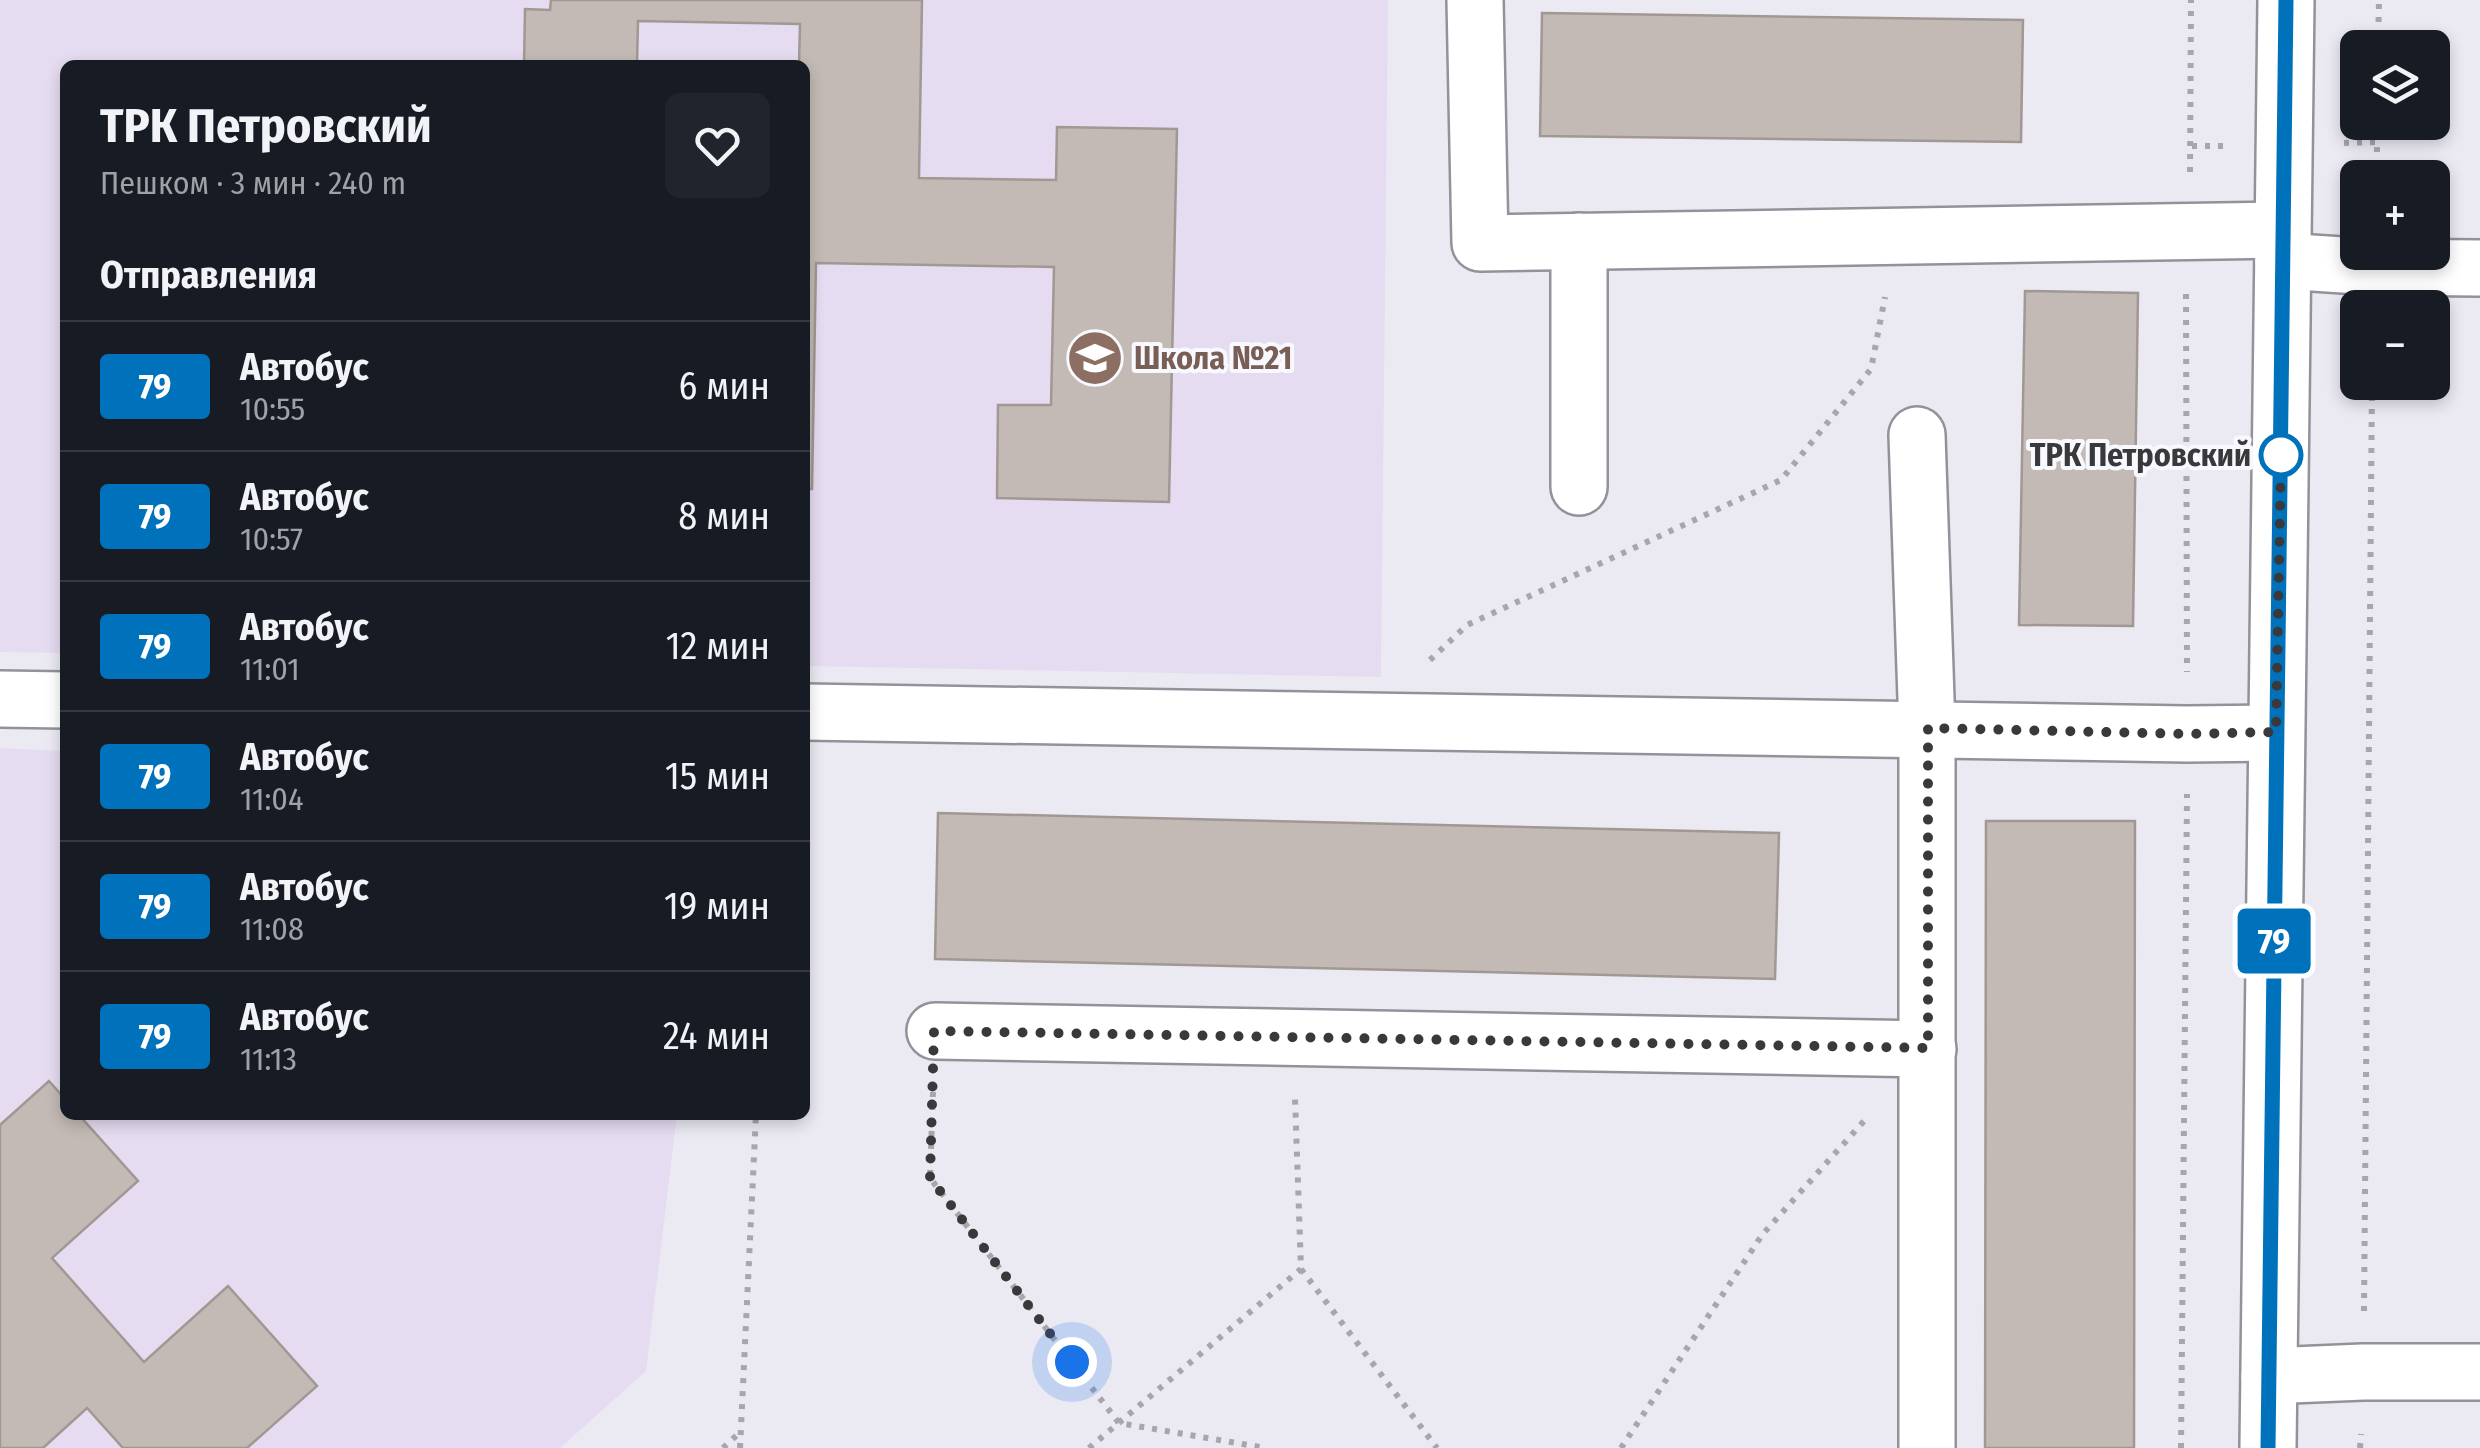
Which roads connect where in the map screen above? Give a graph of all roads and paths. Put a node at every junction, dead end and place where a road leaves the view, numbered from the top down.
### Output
1 (1475, 0) edge
2 (2286, 0) edge
3 (2378, 0) edge
4 (2378, 30) edge
5 (1897, 236) junction
6 (1580, 241) junction
7 (2282, 246) junction
8 (2480, 268) edge
9 (2372, 400) edge
10 (1918, 435) dead end
11 (1579, 487) dead end
12 (0, 700) edge
13 (60, 700) edge
14 (810, 712) edge
15 (1368, 720) junction
16 (1928, 728) junction
17 (2276, 732) junction
18 (934, 1031) joint
19 (1293, 1037) junction
20 (1928, 1048) junction
21 (756, 1120) edge
22 (1864, 1120) dead end
23 (1301, 1269) junction
24 (2364, 1372) junction
25 (2480, 1372) edge
26 (2269, 1376) junction
27 (1119, 1423) junction
28 (738, 1434) junction
29 (722, 1448) edge
30 (740, 1448) edge
31 (1089, 1448) edge
32 (1266, 1448) edge
33 (1437, 1448) edge
34 (1620, 1448) edge
35 (1927, 1448) edge
36 (2268, 1448) edge
37 (2360, 1448) edge

1 - 6 street
2 - 7 street
3 - 4 path
5 - 6 street
5 - 7 street
5 - 15 path
6 - 11 street
7 - 8 street
7 - 17 street
9 - 24 path
10 - 16 street
12 - 13 street
14 - 15 street
15 - 16 street
16 - 17 street
16 - 20 street
17 - 26 street
18 - 19 street
18 - 27 path
19 - 20 street
19 - 23 path
20 - 35 street
21 - 28 path
22 - 34 path
23 - 27 path
23 - 33 path
24 - 25 street
24 - 26 street
24 - 37 path
26 - 36 street
27 - 31 path
27 - 32 path
28 - 29 path
28 - 30 path

